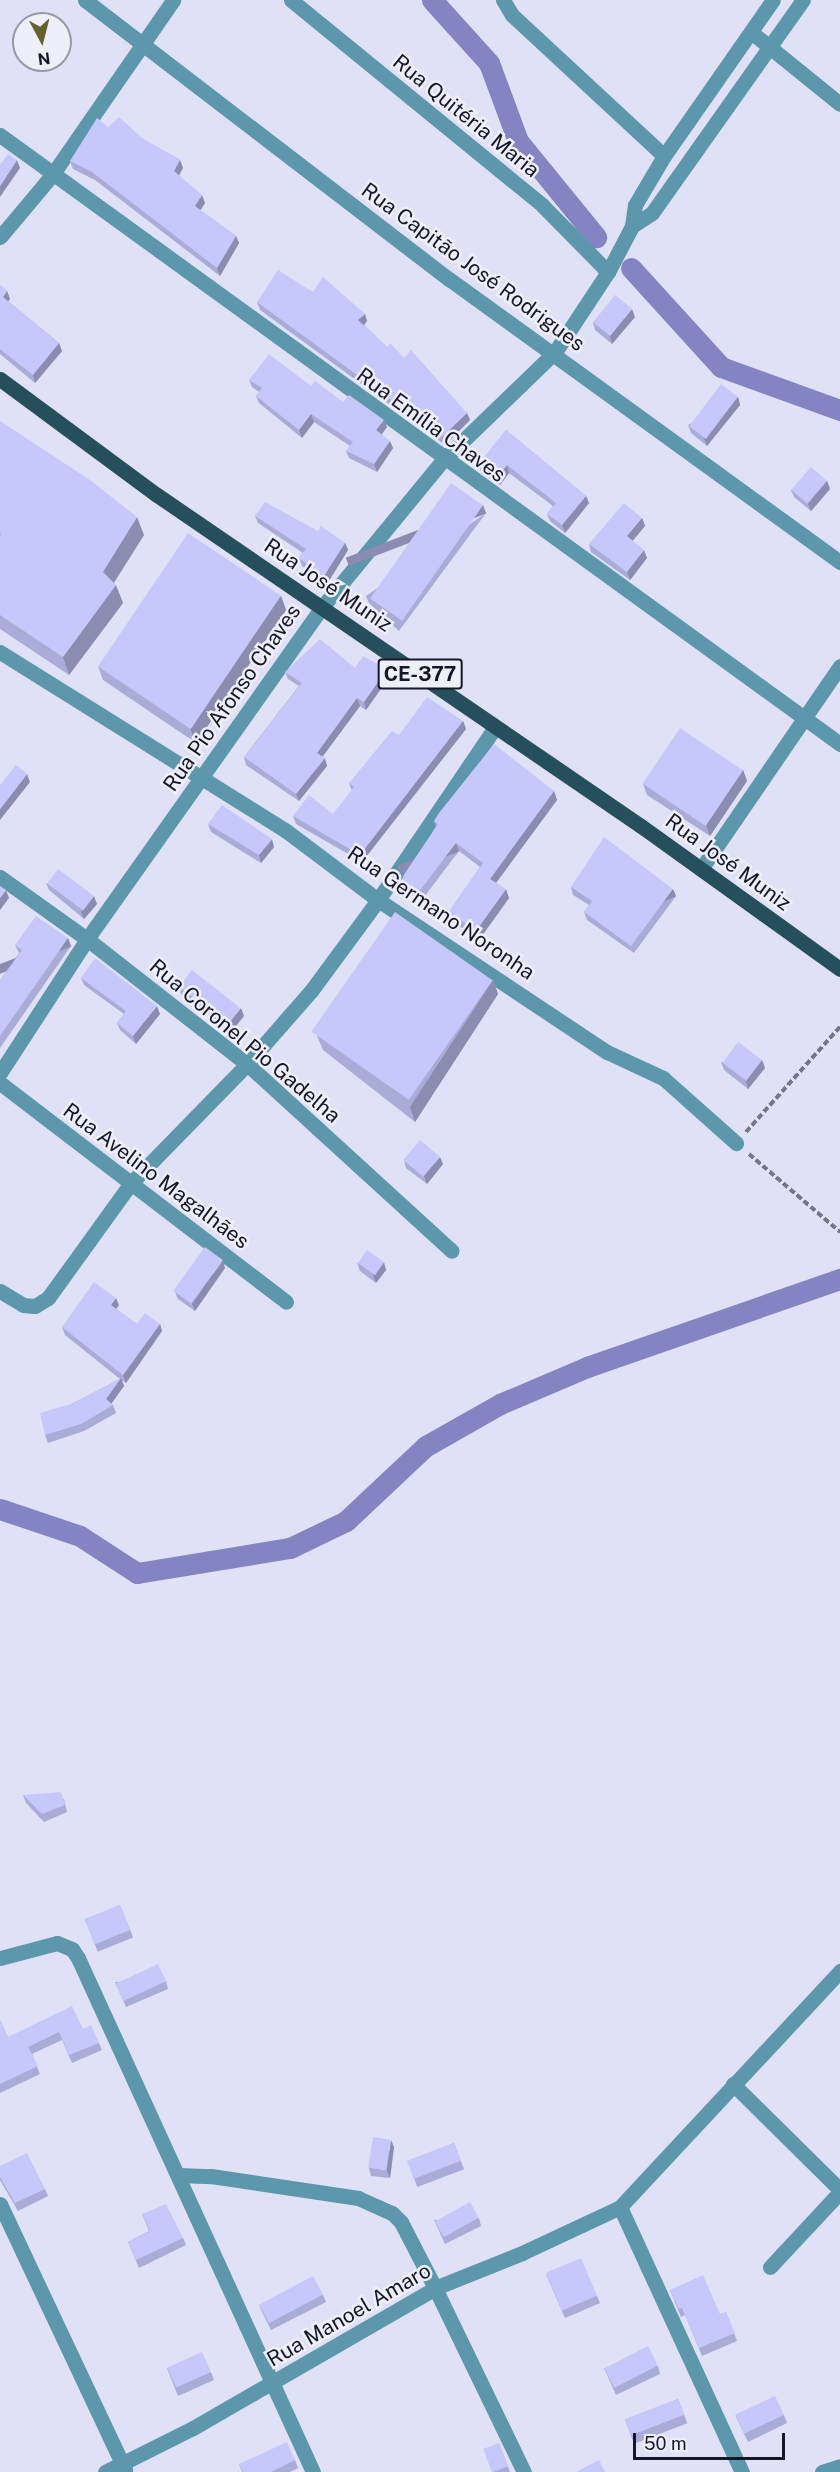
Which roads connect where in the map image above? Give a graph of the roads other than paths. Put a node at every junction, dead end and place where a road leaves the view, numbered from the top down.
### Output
1 (85, 0) edge
2 (173, 0) edge
3 (291, 0) edge
4 (503, 0) edge
5 (773, 0) edge
6 (803, 0) edge
7 (751, 32) junction
8 (141, 44) junction
9 (770, 48) junction
10 (840, 104) edge
11 (0, 135) edge
12 (664, 156) junction
13 (52, 175) junction
14 (632, 226) junction
15 (0, 237) edge
16 (608, 272) junction
17 (555, 352) junction
18 (0, 379) edge
19 (443, 460) junction
20 (840, 562) edge
21 (323, 606) junction
22 (0, 652) edge
23 (840, 666) edge
24 (803, 718) junction
25 (495, 727) junction
26 (840, 744) edge
27 (201, 777) junction
28 (701, 869) junction
29 (0, 877) edge
30 (378, 900) junction
31 (87, 939) junction
32 (840, 969) edge
33 (247, 1064) junction
34 (0, 1073) edge
35 (0, 1083) edge
36 (736, 1143) road end
37 (131, 1183) junction
38 (452, 1251) dead end
39 (0, 1291) edge
40 (286, 1302) dead end
41 (0, 1958) edge
42 (840, 1971) edge
43 (733, 2084) junction
44 (178, 2175) junction
45 (840, 2191) edge
46 (0, 2204) edge
47 (620, 2207) junction
48 (770, 2267) dead end
49 (435, 2288) junction
50 (271, 2384) junction
51 (840, 2466) edge
52 (124, 2467) edge
53 (105, 2472) edge
54 (314, 2472) edge
55 (524, 2472) edge
56 (742, 2472) edge
57 (822, 2472) edge

1 - 8 street, Rua Capitão José Rodrigues
2 - 8 street
3 - 16 street, Rua Quitéria Maria
4 - 12 street
5 - 7 street, Rua Pio Afonso Chaves
6 - 9 street, Rua Pio Afonso Chaves
7 - 9 street
7 - 12 street, Rua Pio Afonso Chaves
8 - 13 street
8 - 17 street, Rua Capitão José Rodrigues
9 - 10 street
9 - 14 street, Rua Pio Afonso Chaves
11 - 13 street, Rua Emília Chaves
12 - 14 street, Rua Pio Afonso Chaves
13 - 15 street
13 - 19 street, Rua Emília Chaves
14 - 16 street, Rua Pio Afonso Chaves
16 - 17 street, Rua Pio Afonso Chaves
17 - 19 street, Rua Pio Afonso Chaves
17 - 20 street, Rua Capitão José Rodrigues
18 - 21 main road, Rua José Muniz / CE-377
19 - 21 street, Rua Pio Afonso Chaves
19 - 24 street, Rua Emília Chaves
21 - 25 main road, Rua José Muniz / CE-377
21 - 27 street, Rua Pio Afonso Chaves
22 - 27 street, Rua Germano Noronha
23 - 24 street
24 - 26 street, Rua Emília Chaves
24 - 28 street
25 - 28 main road, Rua José Muniz / CE-377
25 - 30 street
27 - 30 street, Rua Germano Noronha
27 - 31 street, Rua Pio Afonso Chaves
28 - 32 main road, Rua José Muniz / CE-377
29 - 31 street, Rua Coronel Pio Gadelha
30 - 33 street
30 - 36 street, Rua Germano Noronha
31 - 33 street, Rua Coronel Pio Gadelha
31 - 34 street, Rua Pio Afonso Chaves
33 - 37 street
33 - 38 street, Rua Coronel Pio Gadelha
35 - 37 street, Rua Avelino Magalhães
37 - 39 street
37 - 40 street, Rua Avelino Magalhães
41 - 44 street
42 - 43 street
43 - 45 street
43 - 47 street
44 - 49 street
44 - 50 street
45 - 48 street
46 - 52 street
47 - 49 street, Rua Manoel Amaro
47 - 56 street
49 - 50 street, Rua Manoel Amaro
49 - 55 street
50 - 52 street, Rua Manoel Amaro
50 - 54 street
51 - 57 street
52 - 53 street, Rua Manoel Amaro

